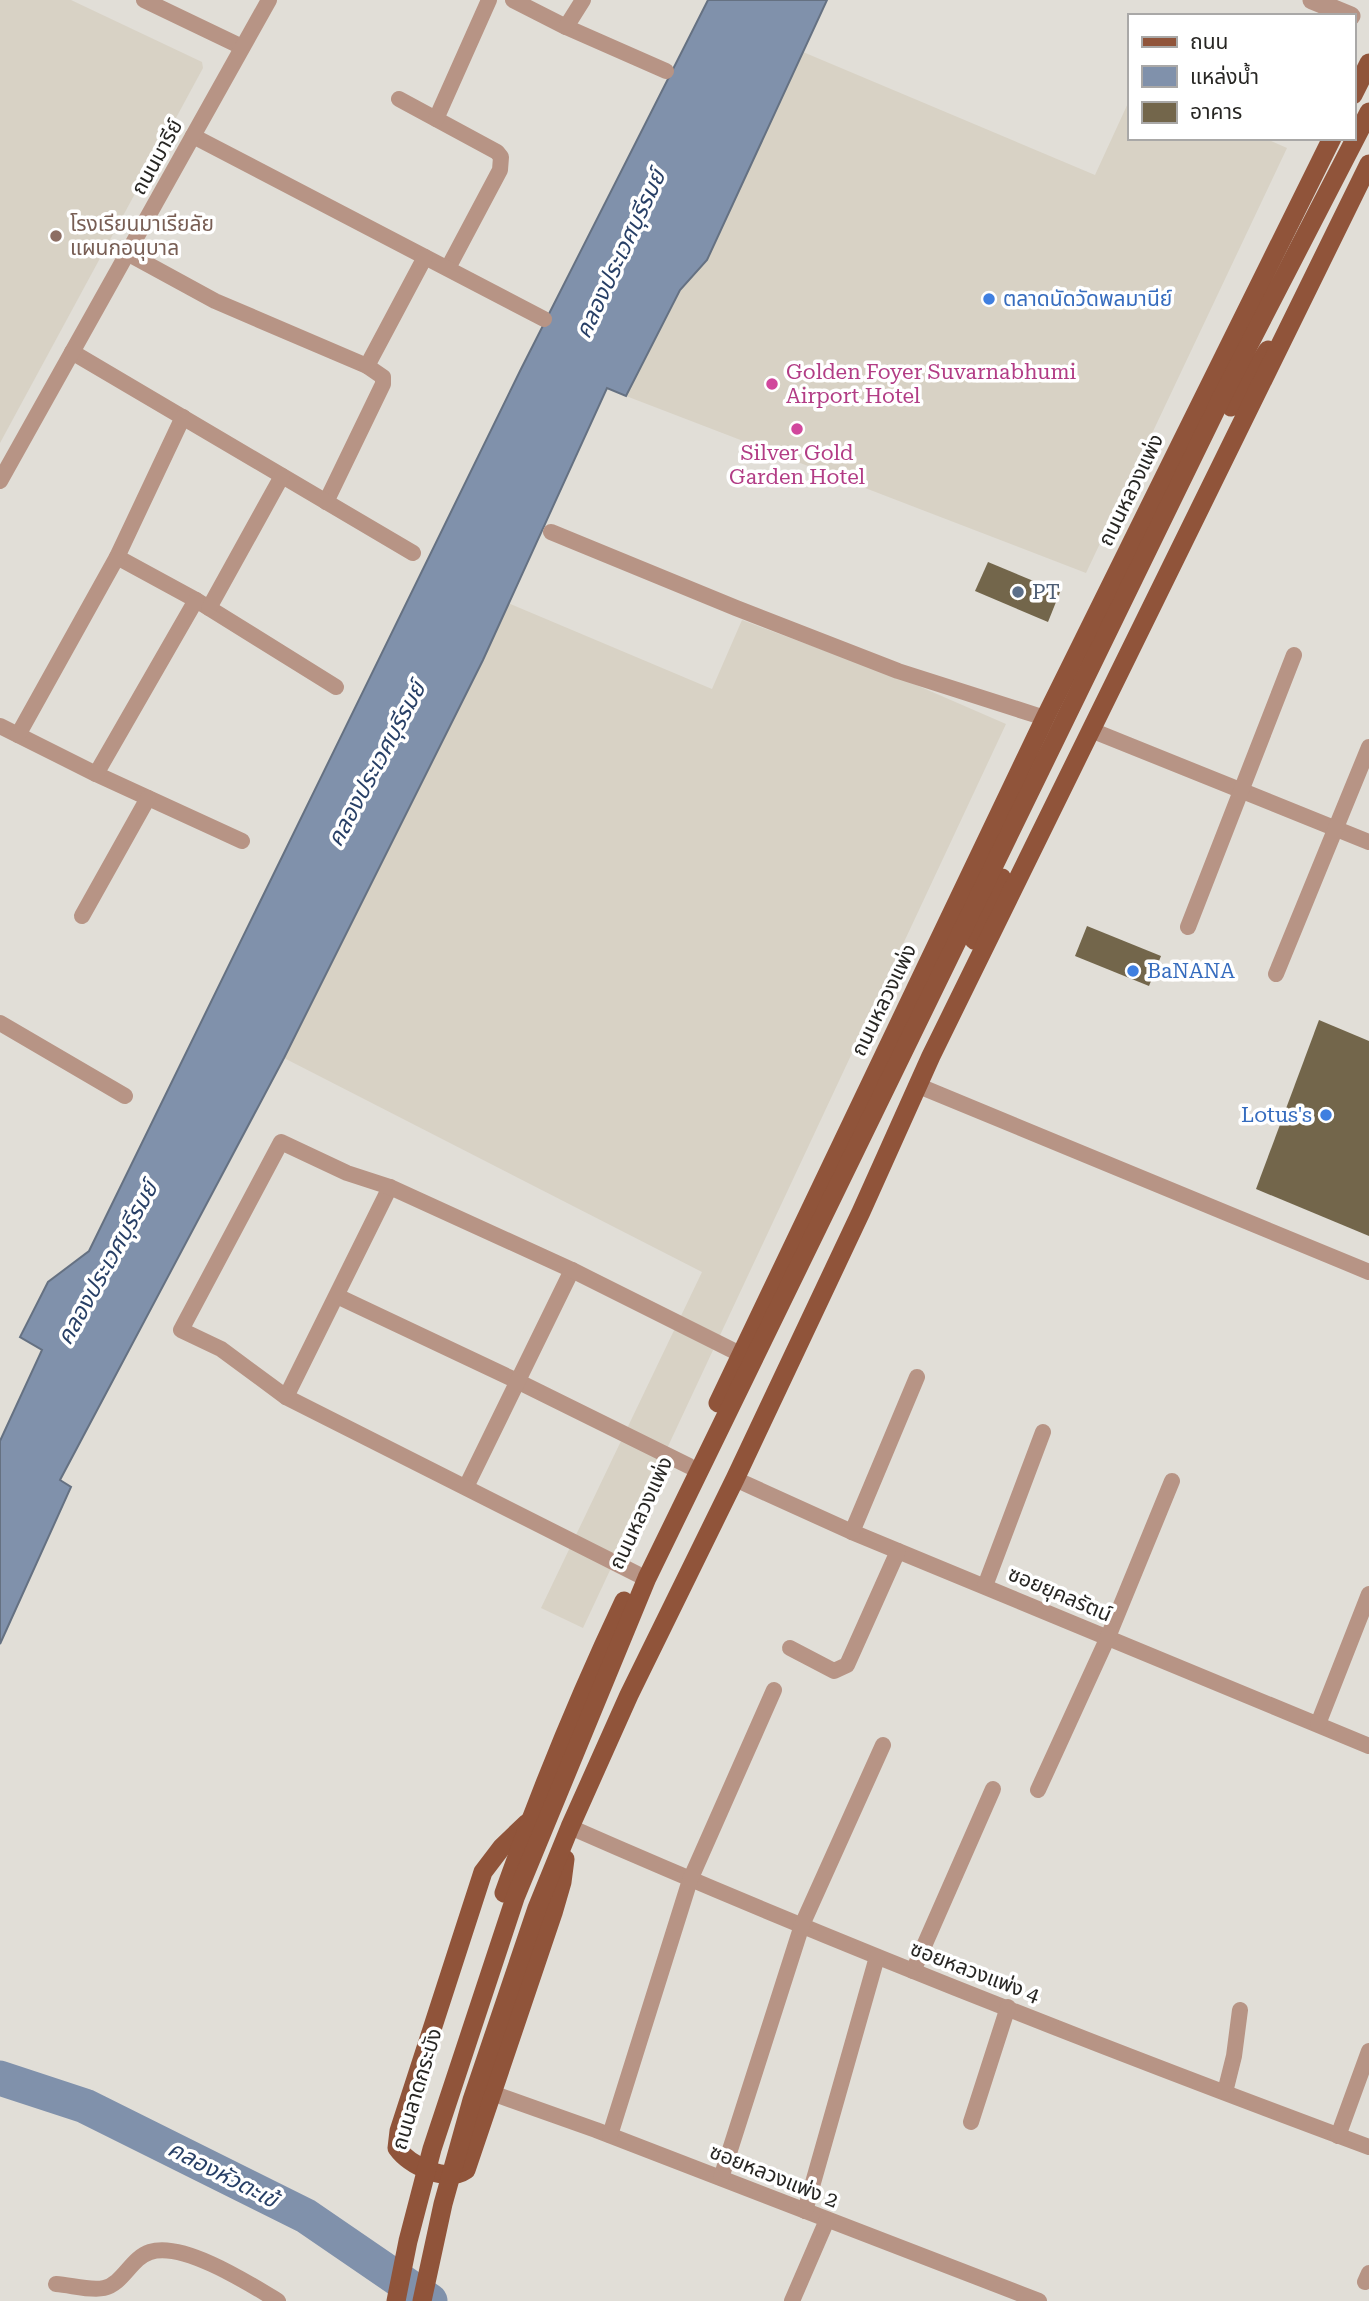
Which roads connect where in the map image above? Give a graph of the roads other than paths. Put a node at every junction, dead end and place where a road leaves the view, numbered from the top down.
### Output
1 (144, 0) edge
2 (269, 0) edge
3 (489, 0) edge
4 (513, 0) edge
5 (583, 0) edge
6 (1312, 0) edge
7 (1347, 14) edge
8 (566, 27) junction
9 (242, 47) junction
10 (1369, 63) edge
11 (666, 71) dead end
12 (1355, 91) edge
13 (398, 99) dead end
14 (1369, 112) edge
15 (436, 118) junction
16 (193, 136) junction
17 (1355, 139) edge
18 (1331, 140) edge
19 (1355, 140) edge
20 (1369, 164) edge
21 (127, 253) junction
22 (425, 257) junction
23 (448, 268) junction
24 (1302, 302) junction
25 (544, 319) dead end
26 (72, 352) junction
27 (368, 366) junction
28 (183, 417) junction
29 (282, 476) junction
30 (0, 481) edge
31 (326, 502) junction
32 (551, 532) dead end
33 (412, 553) dead end
34 (117, 557) junction
35 (202, 604) junction
36 (1294, 655) dead end
37 (336, 687) dead end
38 (1045, 718) junction
39 (0, 726) edge
40 (1091, 730) junction
41 (18, 735) junction
42 (1369, 747) edge
43 (96, 774) junction
44 (1241, 791) junction
45 (148, 798) junction
46 (1335, 828) junction
47 (242, 841) dead end
48 (1369, 842) edge
49 (82, 916) dead end
50 (1188, 927) dead end
51 (1276, 974) dead end
52 (0, 1023) edge
53 (919, 1086) junction
54 (125, 1096) dead end
55 (390, 1187) junction
56 (572, 1270) junction
57 (1369, 1272) edge
58 (337, 1296) junction
59 (740, 1354) junction
60 (917, 1377) dead end
61 (517, 1381) junction
62 (286, 1396) junction
63 (1043, 1432) dead end
64 (689, 1466) junction
65 (735, 1479) junction
66 (1172, 1481) dead end
67 (466, 1487) junction
68 (852, 1532) junction
69 (898, 1551) junction
70 (637, 1574) junction
71 (985, 1586) junction
72 (1369, 1594) edge
73 (1108, 1637) junction
74 (790, 1648) dead end
75 (774, 1690) dead end
76 (1318, 1724) junction
77 (883, 1745) dead end
78 (1369, 1746) edge
79 (993, 1789) dead end
80 (1038, 1790) dead end
81 (529, 1821) junction
82 (569, 1829) junction
83 (690, 1880) junction
84 (504, 1894) joint
85 (802, 1925) junction
86 (877, 1957) junction
87 (913, 1971) junction
88 (1008, 2007) junction
89 (1240, 2010) dead end
90 (1369, 2051) edge
91 (492, 2092) junction
92 (1225, 2092) junction
93 (971, 2122) dead end
94 (610, 2135) junction
95 (1338, 2136) junction
96 (1369, 2147) edge
97 (721, 2178) junction
98 (804, 2211) junction
99 (827, 2220) junction
100 (56, 2284) dead end
101 (278, 2301) edge
102 (386, 2301) edge
103 (396, 2301) edge
104 (410, 2301) edge
105 (422, 2301) edge
106 (792, 2301) edge
107 (1039, 2301) edge

1 - 9 street
2 - 9 street, ถนนมารีย์
3 - 15 street
4 - 8 street
5 - 8 street
6 - 7 street
8 - 11 street
9 - 16 street, ถนนมารีย์
10 - 12 main road
13 - 15 street
14 - 17 main road
15 - 23 street
16 - 21 street, ถนนมารีย์
16 - 22 street
18 - 38 main road, ถนนหลวงแพ่ง
19 - 103 main road
20 - 24 main road
21 - 26 street, ถนนมารีย์
21 - 27 street
22 - 23 street
22 - 27 street
23 - 25 street
24 - 40 main road
24 - 104 main road
26 - 28 street
26 - 30 street, ถนนมารีย์
27 - 31 street
28 - 29 street
28 - 34 street
29 - 31 street
29 - 35 street
31 - 33 street
32 - 38 street
34 - 35 street
34 - 41 street
35 - 37 street
35 - 43 street
36 - 44 street
38 - 59 main road, ถนนหลวงแพ่ง
39 - 41 street
40 - 44 street
40 - 53 main road
41 - 43 street
42 - 46 street
43 - 45 street
44 - 46 street
44 - 50 street
45 - 47 street
45 - 49 street
46 - 48 street
46 - 51 street
52 - 54 street
53 - 57 street
53 - 65 main road
55 - 56 street
55 - 58 street
55 - 62 street
56 - 59 street
56 - 61 street
58 - 61 street
58 - 62 street
59 - 64 main road, ถนนหลวงแพ่ง
60 - 68 street
61 - 64 street
61 - 67 street
62 - 67 street
63 - 71 street
64 - 70 main road, ถนนหลวงแพ่ง
65 - 68 street, ซอยยุคลรัตน์
65 - 82 main road
66 - 73 street
67 - 70 street
68 - 69 street, ซอยยุคลรัตน์
69 - 71 street, ซอยยุคลรัตน์
69 - 74 street
70 - 81 main road, ถนนหลวงแพ่ง
71 - 73 street, ซอยยุคลรัตน์
72 - 76 street
73 - 76 street, ซอยยุคลรัตน์
73 - 80 street
75 - 83 street
76 - 78 street, ซอยยุคลรัตน์
77 - 85 street
79 - 87 street
81 - 84 main road, ถนนหลวงแพ่ง
81 - 91 main road
82 - 83 street, ซอยหลวงแพ่ง 4
82 - 91 main road
82 - 105 main road
83 - 85 street, ซอยหลวงแพ่ง 4
83 - 94 street
84 - 102 main road, ถนนลาดกระบัง
85 - 86 street, ซอยหลวงแพ่ง 4
85 - 97 street
86 - 87 street, ซอยหลวงแพ่ง 4
86 - 98 street
87 - 88 street, ซอยหลวงแพ่ง 4
88 - 92 street, ซอยหลวงแพ่ง 4
88 - 93 street
89 - 92 street
90 - 95 street
91 - 94 street, ซอยหลวงแพ่ง 2
92 - 95 street, ซอยหลวงแพ่ง 4
94 - 97 street, ซอยหลวงแพ่ง 2
95 - 96 street, ซอยหลวงแพ่ง 4
97 - 98 street, ซอยหลวงแพ่ง 2
98 - 99 street, ซอยหลวงแพ่ง 2
99 - 106 street
99 - 107 street, ซอยหลวงแพ่ง 2
100 - 101 street

